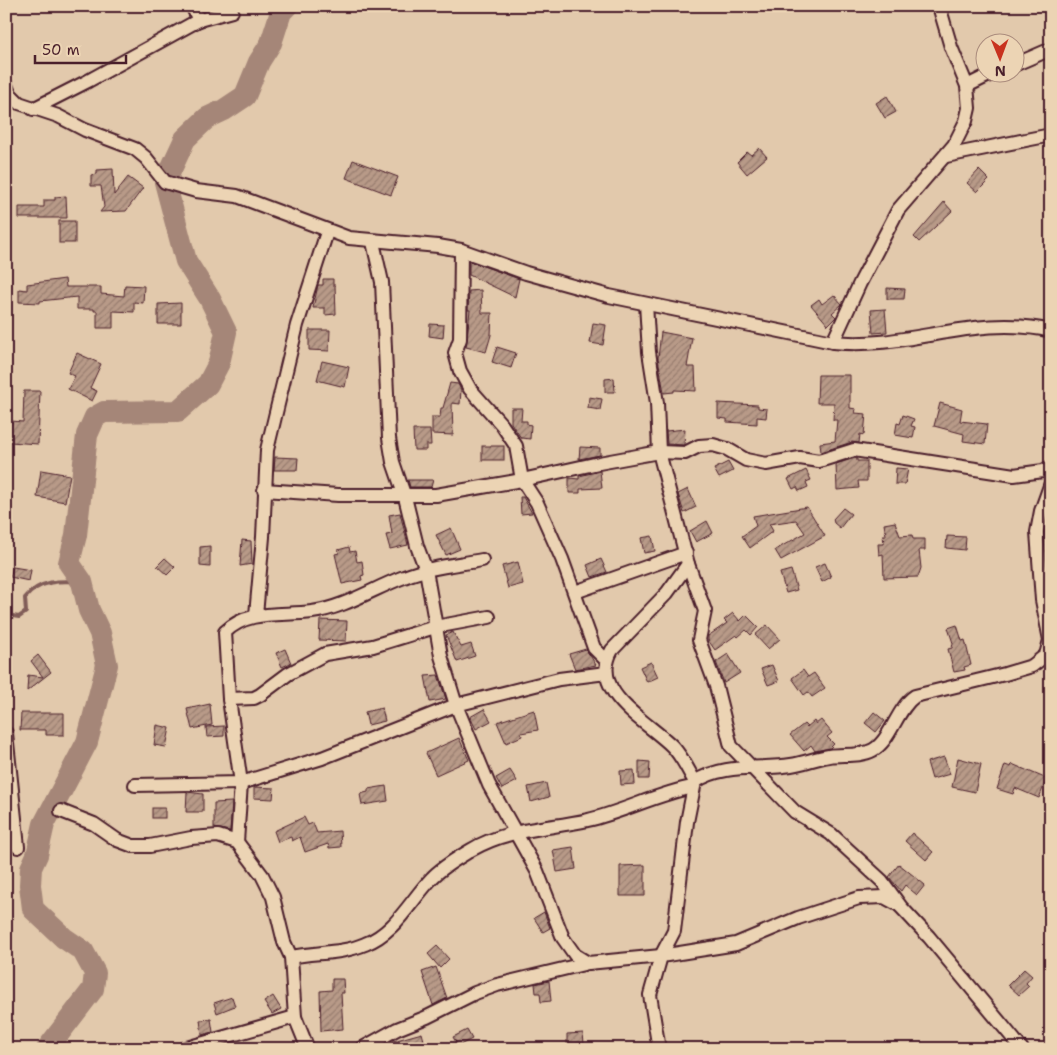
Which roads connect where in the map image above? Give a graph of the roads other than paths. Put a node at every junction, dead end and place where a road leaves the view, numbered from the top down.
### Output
1 (192, 6) edge
2 (939, 6) edge
3 (232, 11) dead end
4 (199, 20) junction
5 (1051, 50) edge
6 (1024, 61) edge
7 (975, 82) edge
8 (6, 85) edge
9 (967, 86) junction
10 (33, 108) junction
11 (1051, 135) edge
12 (946, 156) junction
13 (327, 232) junction
14 (373, 242) junction
15 (461, 250) junction
16 (646, 304) junction
17 (1051, 331) edge
18 (833, 342) junction
19 (659, 452) junction
20 (1051, 467) edge
21 (522, 480) junction
22 (1051, 483) edge
23 (264, 490) junction
24 (405, 497) junction
25 (687, 558) junction
26 (482, 560) dead end
27 (426, 570) junction
28 (575, 592) junction
29 (256, 616) junction
30 (489, 617) dead end
31 (435, 627) junction
32 (1050, 650) edge
33 (606, 666) junction
34 (229, 699) junction
35 (456, 705) junction
36 (6, 733) edge
37 (752, 767) junction
38 (241, 782) junction
39 (694, 784) junction
40 (135, 785) dead end
41 (61, 811) dead end
42 (516, 832) junction
43 (237, 842) junction
44 (18, 847) dead end
45 (901, 907) junction
46 (661, 956) junction
47 (291, 957) junction
48 (588, 963) junction
49 (295, 1016) junction
50 (183, 1049) edge
51 (308, 1049) edge
52 (361, 1049) edge
53 (659, 1049) edge
54 (1022, 1049) edge

1 - 4 street
2 - 9 street
3 - 4 street
4 - 10 street
5 - 6 street
7 - 9 street
8 - 10 street
9 - 12 street
10 - 13 street
11 - 12 street
12 - 18 street
13 - 14 street
13 - 23 street
14 - 15 street
14 - 24 street
15 - 16 street
15 - 21 street
16 - 18 street
16 - 19 street
17 - 18 street
19 - 20 street
19 - 21 street
19 - 25 street
21 - 24 street
21 - 28 street
22 - 32 street
23 - 24 street
23 - 29 street
24 - 27 street
25 - 28 street
25 - 33 street
25 - 37 street
26 - 27 street
27 - 29 street
27 - 31 street
28 - 33 street
29 - 34 street
30 - 31 street
31 - 34 street
31 - 35 street
32 - 37 street
33 - 35 street
33 - 39 street
34 - 38 street
35 - 38 street
35 - 42 street
36 - 44 street
37 - 39 street
37 - 45 street
38 - 40 street
38 - 43 street
39 - 42 street
39 - 46 street
41 - 43 street
42 - 47 street
42 - 48 street
43 - 47 street
45 - 46 street
45 - 54 street
46 - 48 street
46 - 53 street
47 - 49 street
48 - 52 street
49 - 50 street
49 - 51 street

